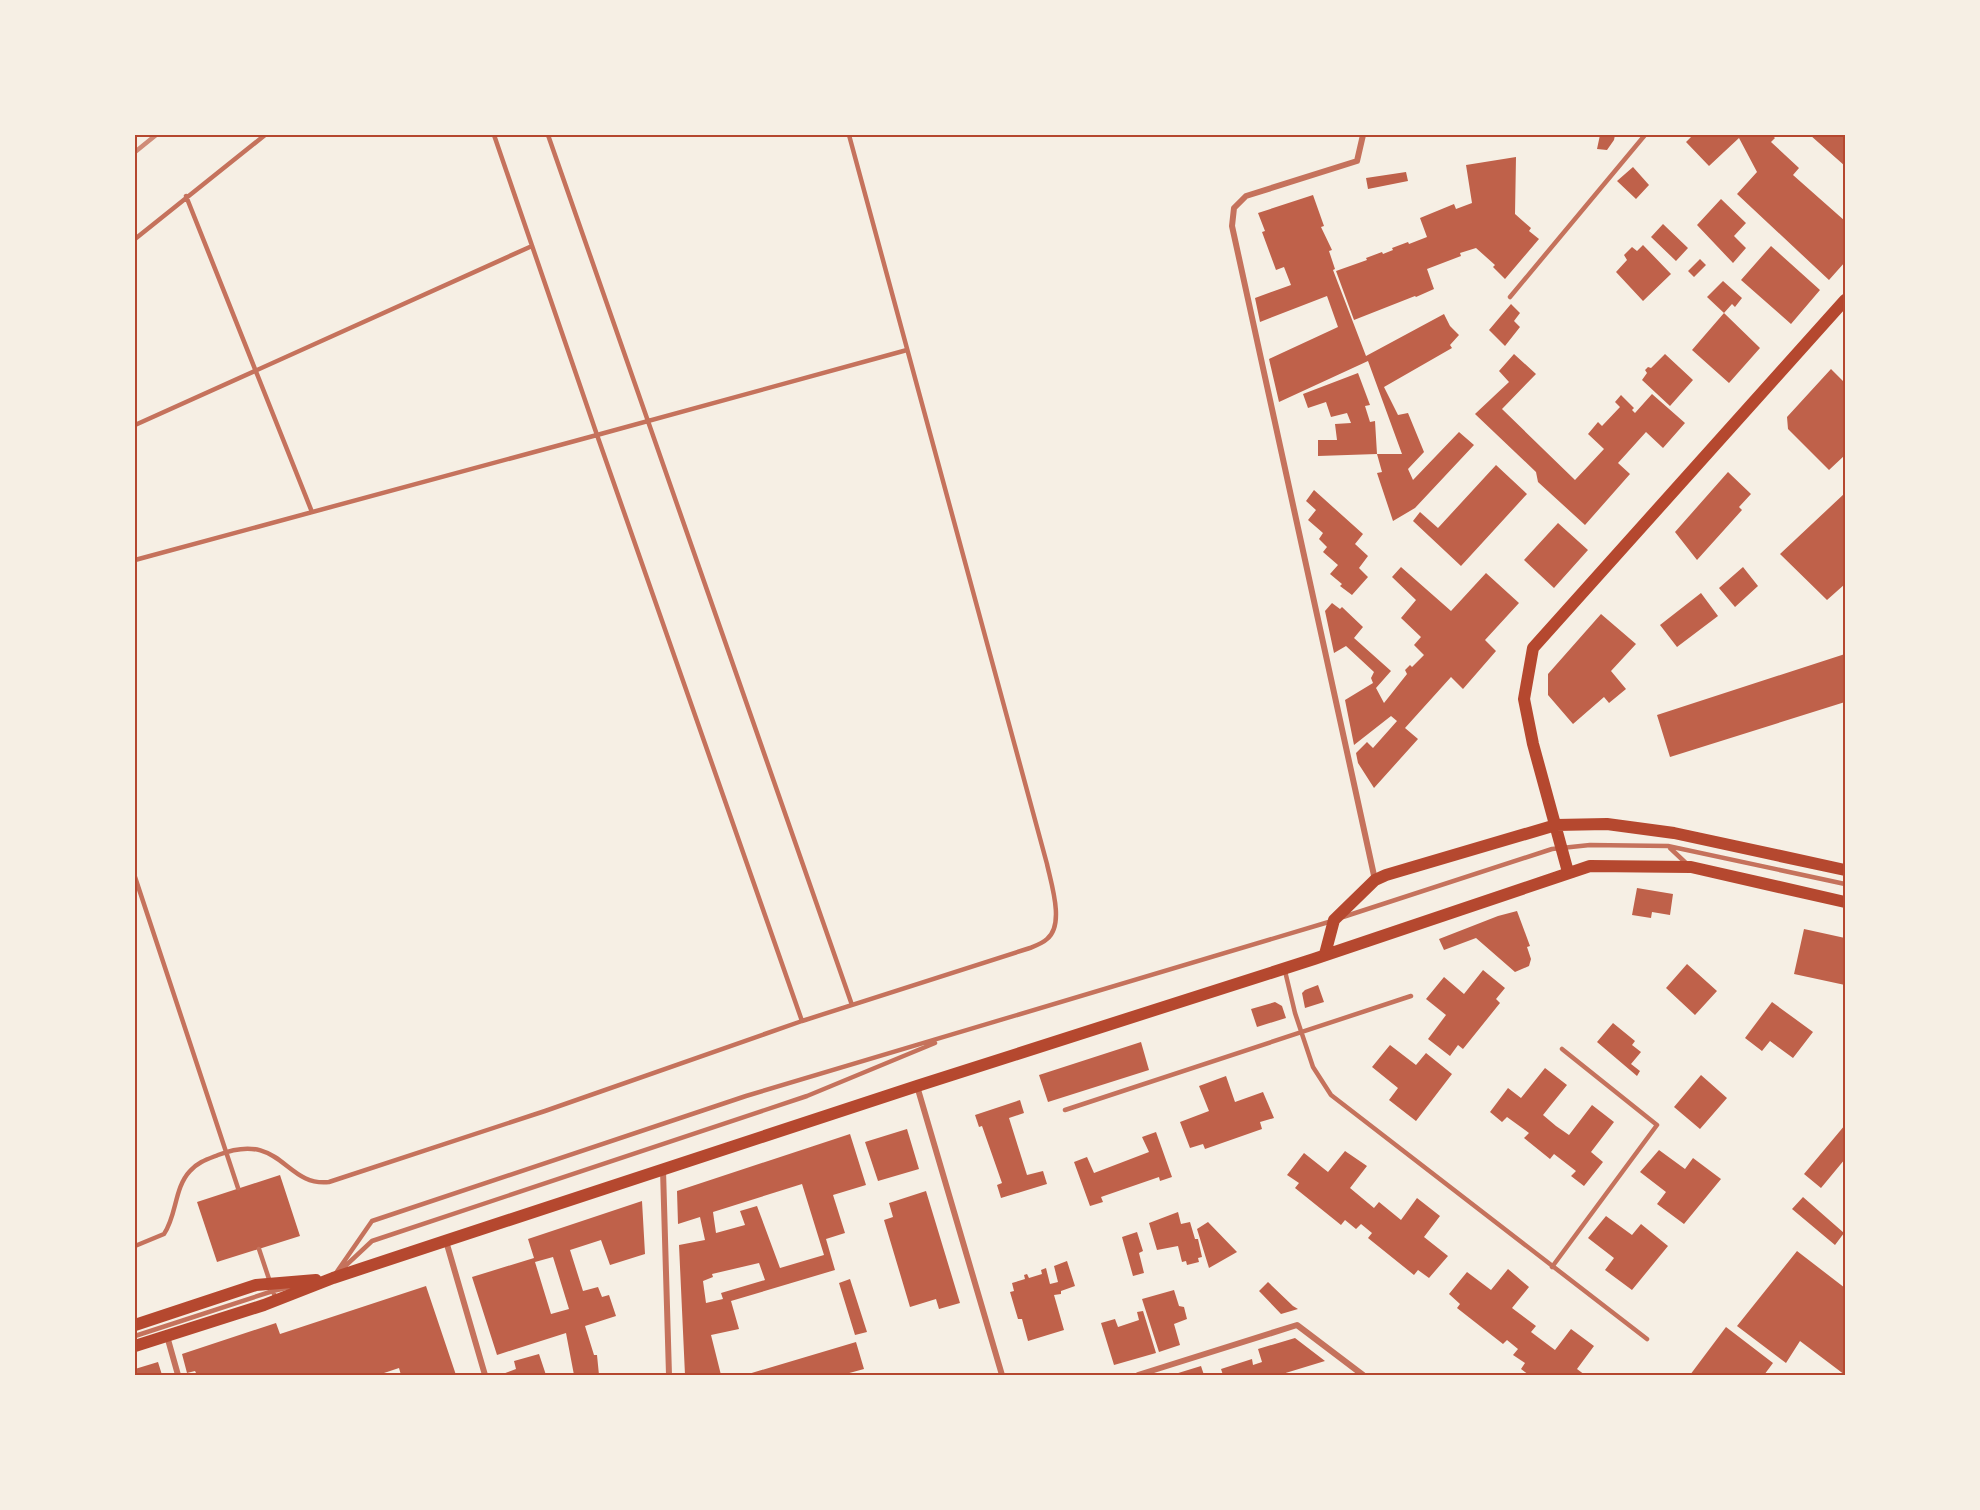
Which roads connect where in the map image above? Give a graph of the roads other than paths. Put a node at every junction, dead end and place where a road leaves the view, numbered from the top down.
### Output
1 (265, 135) edge
2 (494, 135) edge
3 (548, 135) edge
4 (849, 135) edge
5 (1363, 135) edge
6 (1645, 135) edge
7 (186, 196) junction
8 (135, 239) edge
9 (532, 246) junction
10 (1510, 297) dead end
11 (1845, 300) edge
12 (907, 350) junction
13 (255, 370) junction
14 (648, 422) junction
15 (135, 425) edge
16 (597, 435) junction
17 (312, 512) junction
18 (135, 560) edge
19 (1556, 825) junction
20 (1668, 846) junction
21 (1560, 848) junction
22 (1691, 867) junction
23 (1845, 870) edge
24 (1568, 872) junction
25 (135, 877) edge
26 (1375, 880) junction
27 (1845, 884) edge
28 (1845, 902) edge
29 (1334, 920) junction
30 (1325, 954) junction
31 (1284, 969) junction
32 (1411, 996) dead end
33 (852, 1005) junction
34 (802, 1021) junction
35 (1301, 1032) junction
36 (957, 1034) junction
37 (1562, 1049) dead end
38 (917, 1086) junction
39 (1065, 1110) dead end
40 (226, 1152) junction
41 (663, 1169) junction
42 (238, 1188) dead end
43 (445, 1241) junction
44 (135, 1246) edge
45 (259, 1249) dead end
46 (1552, 1267) junction
47 (333, 1278) junction
48 (274, 1292) junction
49 (135, 1325) edge
50 (135, 1336) edge
51 (167, 1336) junction
52 (1647, 1339) dead end
53 (135, 1346) edge
54 (178, 1375) edge
55 (485, 1375) edge
56 (669, 1375) edge
57 (1002, 1375) edge
58 (1138, 1375) edge
59 (1362, 1375) edge

1 - 7 lane
2 - 9 lane
3 - 14 lane
4 - 12 lane
5 - 26 street
6 - 10 lane
7 - 8 lane
7 - 13 lane
9 - 13 lane
9 - 16 lane
11 - 19 main road
12 - 14 lane
12 - 33 lane
13 - 15 lane
13 - 17 lane
14 - 16 lane
14 - 33 lane
16 - 17 lane
16 - 34 lane
17 - 18 lane
19 - 21 main road
19 - 23 main road
19 - 26 main road
20 - 21 lane
20 - 22 lane
20 - 27 lane
21 - 24 main road
21 - 29 lane
22 - 24 main road
22 - 28 main road
24 - 30 main road
25 - 40 lane
26 - 29 main road
29 - 30 main road
29 - 36 lane
30 - 31 main road
31 - 35 lane
31 - 38 main road
32 - 35 lane
33 - 34 lane
34 - 40 lane
35 - 39 lane
35 - 46 lane
36 - 47 lane
36 - 47 lane
37 - 46 lane
38 - 41 main road
38 - 57 street
40 - 42 lane
40 - 44 lane
41 - 43 main road
41 - 56 street
43 - 47 main road
43 - 55 street
45 - 48 lane
46 - 52 lane
47 - 48 main road
48 - 49 main road
48 - 50 lane
48 - 51 main road
51 - 53 main road
51 - 54 street
58 - 59 street

